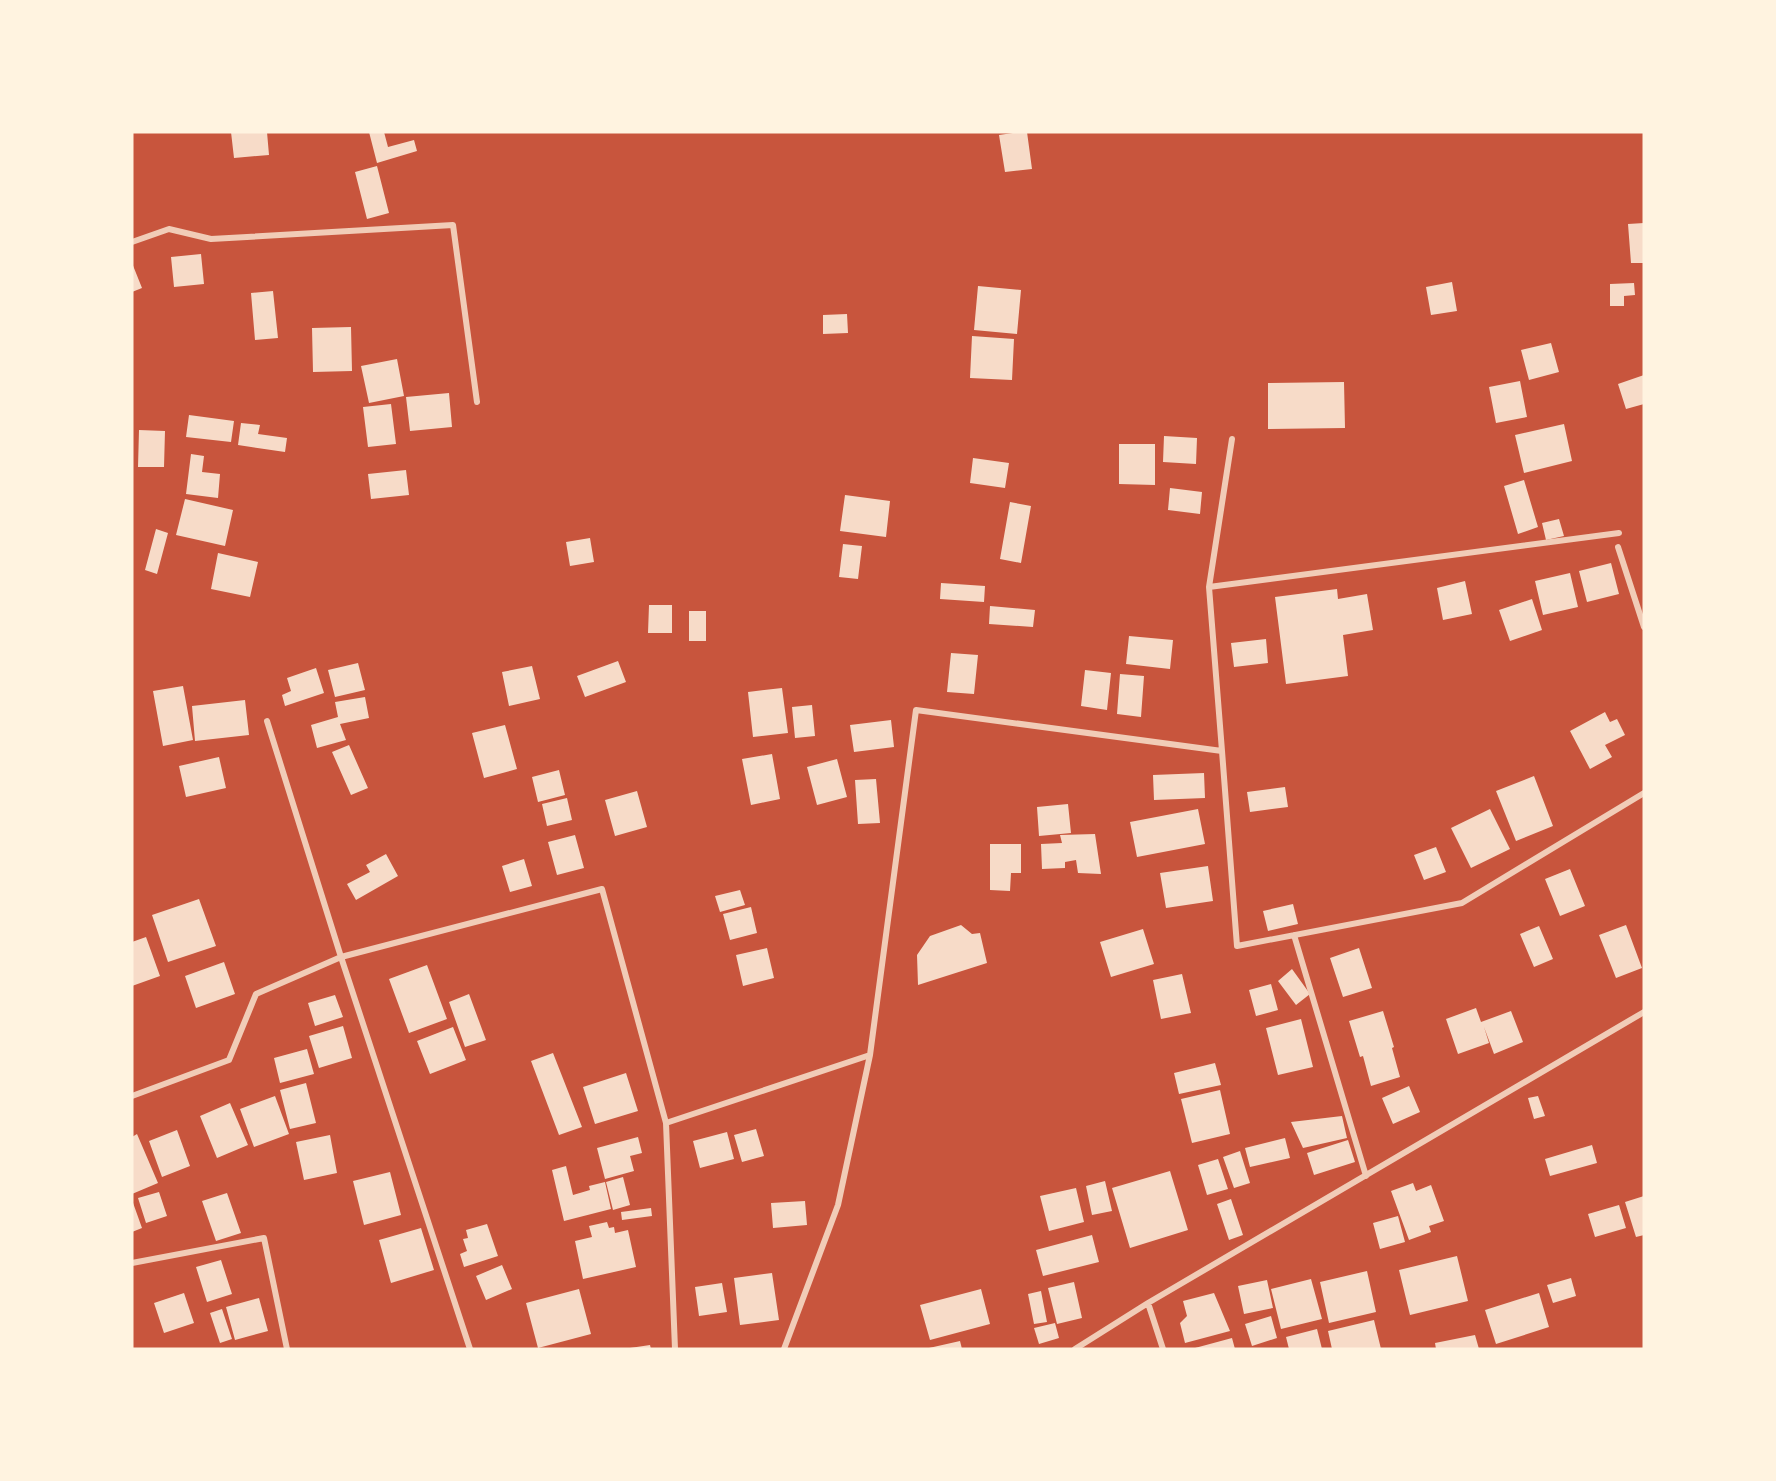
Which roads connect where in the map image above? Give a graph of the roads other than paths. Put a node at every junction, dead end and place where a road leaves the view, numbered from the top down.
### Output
1 (132, 242) edge
2 (477, 402) dead end
3 (1232, 439) dead end
4 (1619, 533) dead end
5 (1618, 546) dead end
6 (1209, 587) junction
7 (1644, 627) edge
8 (267, 721) dead end
9 (1222, 751) junction
10 (1644, 793) edge
11 (1294, 935) junction
12 (341, 957) junction
13 (1644, 1012) edge
14 (870, 1055) junction
15 (132, 1096) edge
16 (666, 1123) junction
17 (1366, 1176) junction
18 (132, 1263) edge
19 (1148, 1302) junction
20 (287, 1349) edge
21 (470, 1349) edge
22 (675, 1349) edge
23 (784, 1349) edge
24 (1075, 1349) edge
25 (1163, 1349) edge

1 - 2 street
3 - 6 street
4 - 6 street
5 - 7 street
6 - 9 street
8 - 12 street
9 - 11 street
9 - 14 street
10 - 11 street
11 - 17 street
12 - 15 street
12 - 16 street
12 - 21 street
13 - 17 street
14 - 16 street
14 - 23 street
16 - 22 street
17 - 19 street
18 - 20 street
19 - 24 street
19 - 25 street

